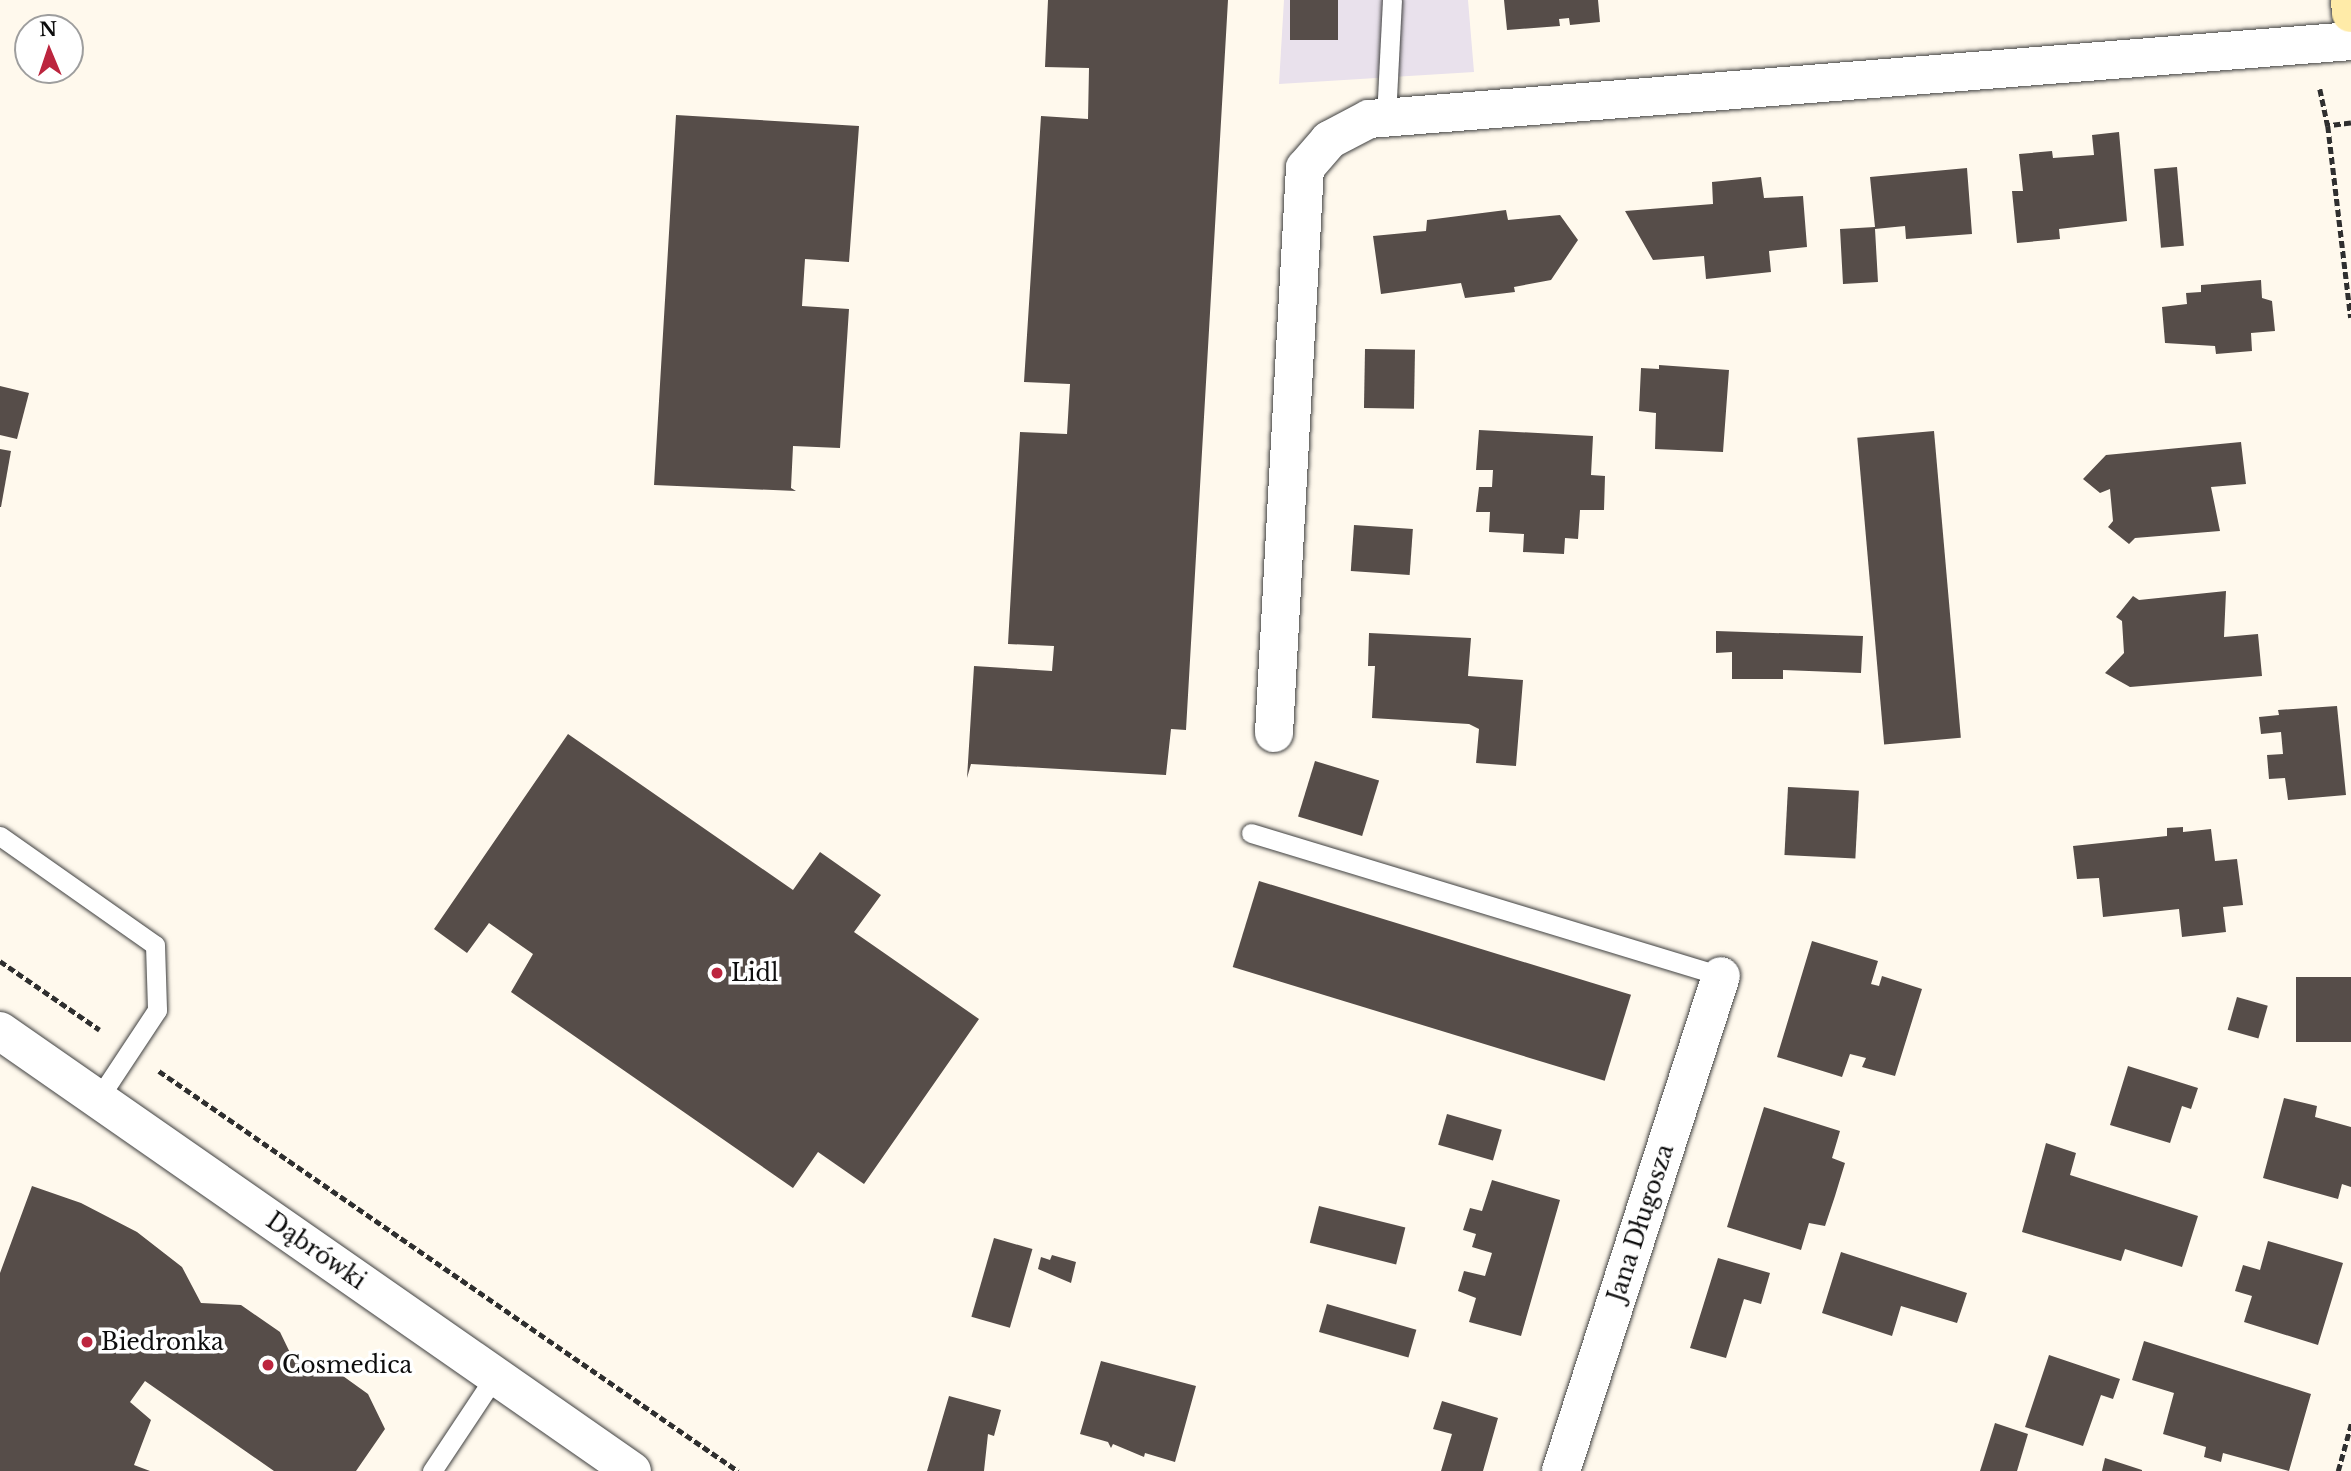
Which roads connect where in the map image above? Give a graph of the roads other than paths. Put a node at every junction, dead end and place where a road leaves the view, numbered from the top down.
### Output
1 (1392, 0) edge
2 (2350, 0) edge
3 (2351, 13) edge
4 (2351, 41) edge
5 (1385, 118) junction
6 (1274, 733) dead end
7 (1251, 833) dead end
8 (0, 836) edge
9 (1721, 976) joint
10 (0, 1031) edge
11 (98, 1099) junction
12 (495, 1376) junction
13 (432, 1471) edge
14 (632, 1471) edge
15 (1561, 1471) edge

1 - 5 lane
2 - 3 street
4 - 5 street
5 - 6 street
7 - 9 lane
8 - 11 lane
9 - 15 street, Jana Długosza
10 - 11 street, Dąbrówki
11 - 12 street, Dąbrówki
12 - 13 lane
12 - 14 street, Dąbrówki

